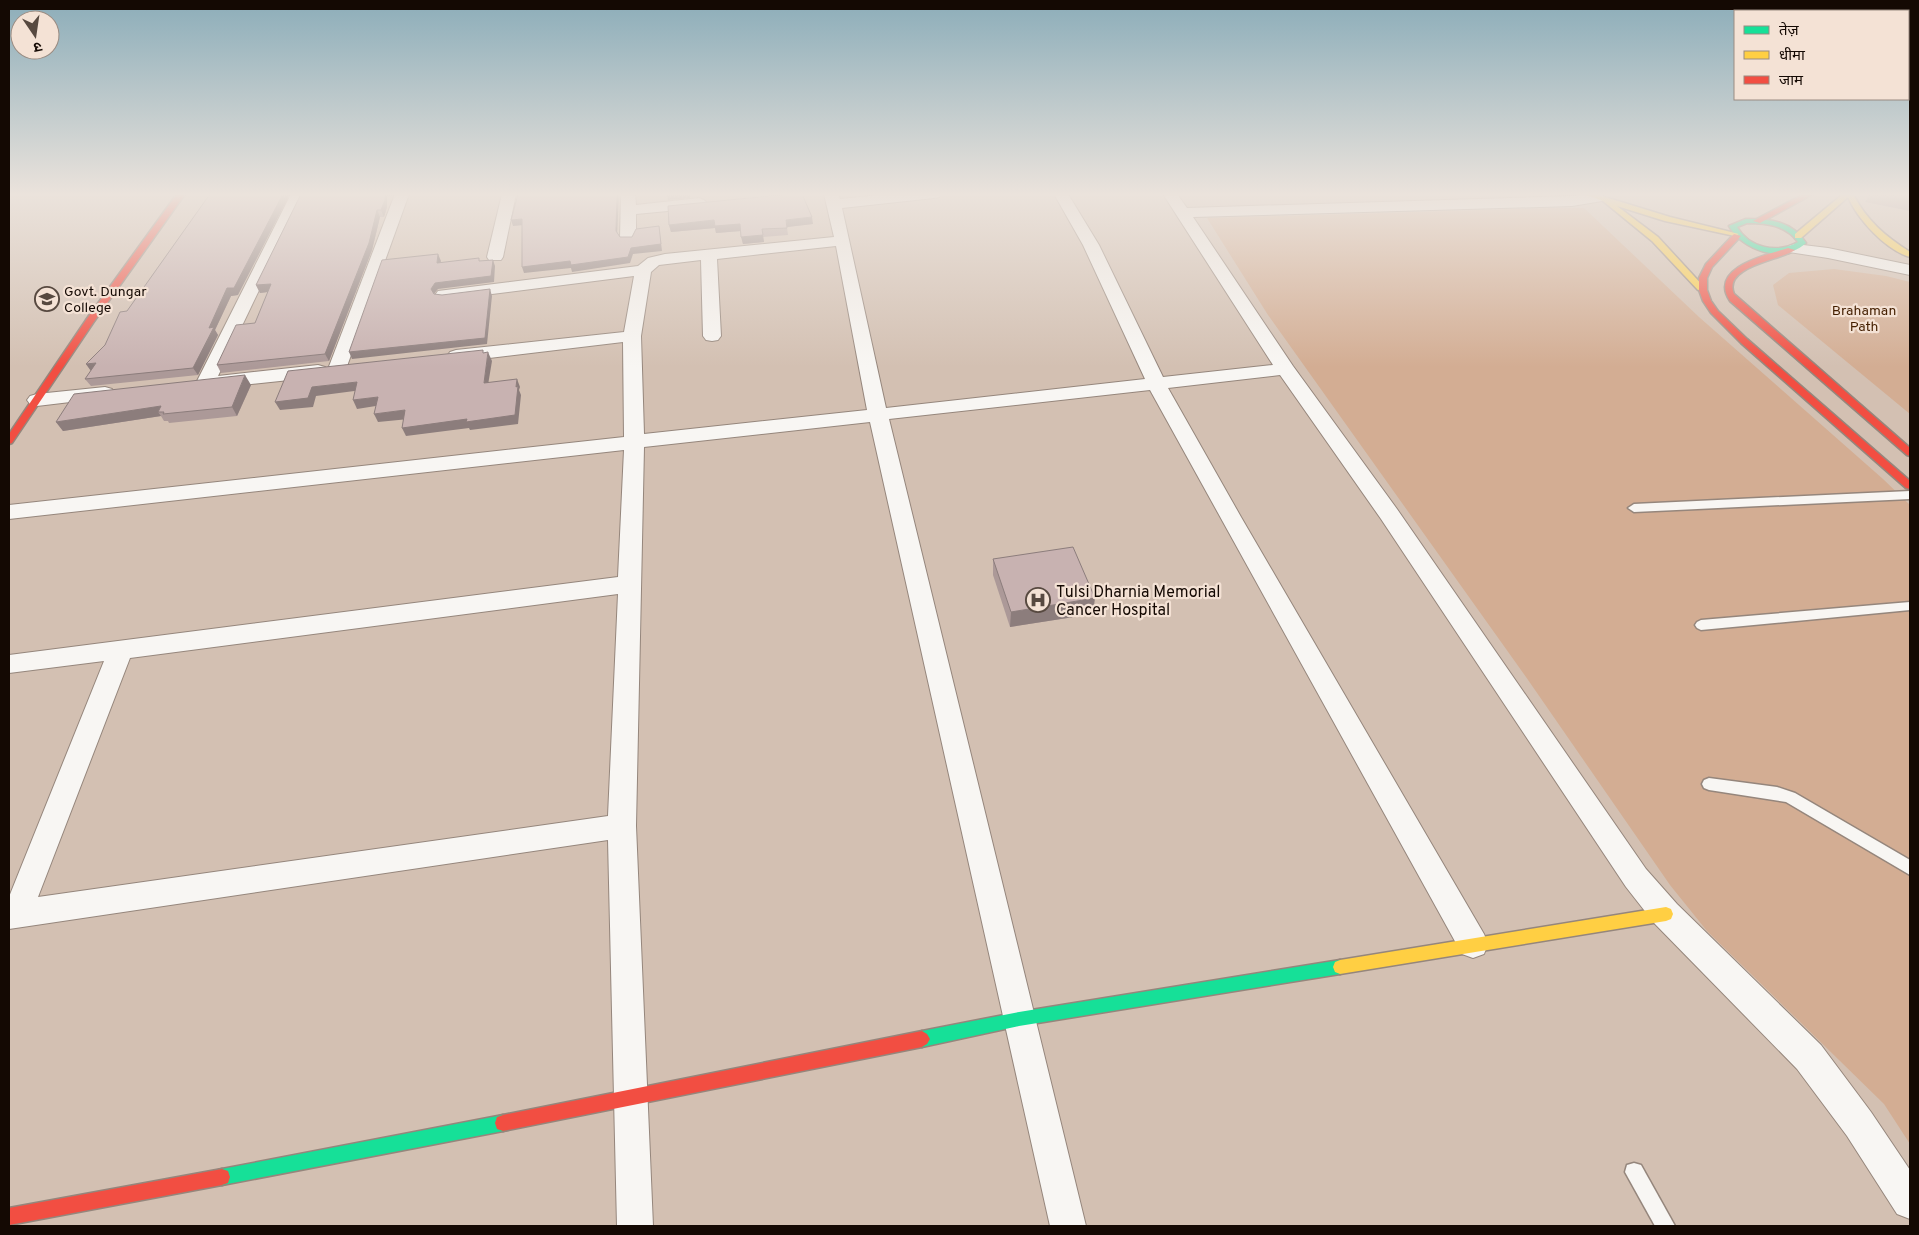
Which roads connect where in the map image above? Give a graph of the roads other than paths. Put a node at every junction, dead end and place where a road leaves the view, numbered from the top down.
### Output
1 (141, 252) edge
2 (270, 252) edge
3 (381, 252) edge
4 (496, 252) edge
5 (733, 252) edge
6 (845, 252) edge
7 (1094, 252) edge
8 (1209, 252) edge
9 (1667, 252) edge
10 (1720, 252) edge
11 (1777, 252) edge
12 (1824, 252) edge
13 (1858, 252) edge
14 (709, 254) junction
15 (495, 257) dead end
16 (1910, 266) edge
17 (642, 270) junction
18 (1910, 270) edge
19 (1701, 288) junction
20 (444, 295) edge
21 (632, 336) junction
22 (712, 336) dead end
23 (436, 358) edge
24 (357, 367) edge
25 (337, 369) junction
26 (1285, 369) junction
27 (1156, 382) junction
28 (205, 383) junction
29 (185, 385) edge
30 (126, 391) edge
31 (37, 400) junction
32 (878, 414) junction
33 (9, 441) edge
34 (634, 443) junction
35 (1910, 453) edge
36 (1910, 486) edge
37 (1910, 495) edge
38 (1634, 508) dead end
39 (9, 512) edge
40 (630, 584) junction
41 (1910, 606) edge
42 (1701, 625) dead end
43 (121, 650) junction
44 (9, 664) edge
45 (1709, 784) dead end
46 (622, 826) junction
47 (1910, 868) edge
48 (13, 914) edge
49 (1666, 914) junction
50 (1472, 944) junction
51 (1019, 1019) junction
52 (631, 1099) junction
53 (1634, 1172) dead end
54 (1910, 1201) edge
55 (9, 1218) edge
56 (635, 1226) edge
57 (1068, 1226) edge
58 (1666, 1226) edge

1 - 31 main road
2 - 28 street
3 - 25 street
4 - 15 street
5 - 14 street
6 - 32 street
7 - 27 street
8 - 26 street
9 - 19 main road
10 - 19 main road
11 - 35 main road
12 - 18 street
13 - 16 street
14 - 17 street
14 - 22 street
17 - 20 street
17 - 21 street
19 - 36 main road
21 - 23 street
21 - 34 street
24 - 25 street
25 - 28 street
26 - 27 street
26 - 49 street
27 - 32 street
27 - 50 street
28 - 29 street
30 - 31 street
31 - 33 main road
32 - 34 street
32 - 51 street
34 - 39 street
34 - 40 street
37 - 38 lane
40 - 43 street
40 - 46 street
41 - 42 lane
43 - 44 street
43 - 48 street
45 - 47 lane
46 - 48 street
46 - 52 street
49 - 50 main road
49 - 54 street
50 - 51 main road
51 - 52 main road
51 - 57 street
52 - 55 main road
52 - 56 street
53 - 58 lane

